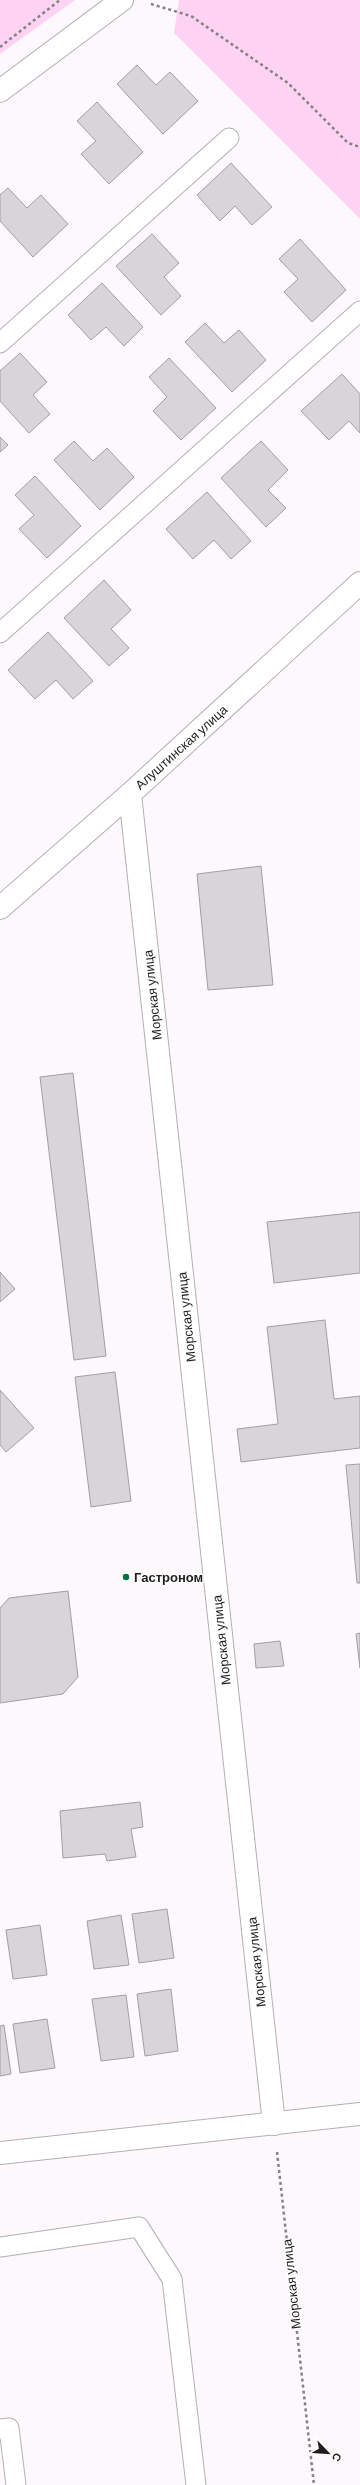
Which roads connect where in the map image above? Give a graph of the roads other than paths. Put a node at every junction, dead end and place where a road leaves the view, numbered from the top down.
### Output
1 (122, 0) edge
2 (0, 91) edge
3 (229, 138) dead end
4 (360, 311) edge
5 (0, 343) edge
6 (360, 583) edge
7 (0, 633) edge
8 (130, 794) junction
9 (0, 908) edge
10 (360, 2114) edge
11 (274, 2124) junction
12 (0, 2153) edge
13 (0, 2247) edge
14 (0, 2429) edge
15 (16, 2485) edge
16 (196, 2485) edge

1 - 2 street
3 - 5 lane
4 - 7 lane
6 - 8 street, Алуштинская улица
8 - 9 street, Алуштинская улица
8 - 11 street, Морская улица
10 - 11 street
11 - 12 street
13 - 16 lane
14 - 15 lane

